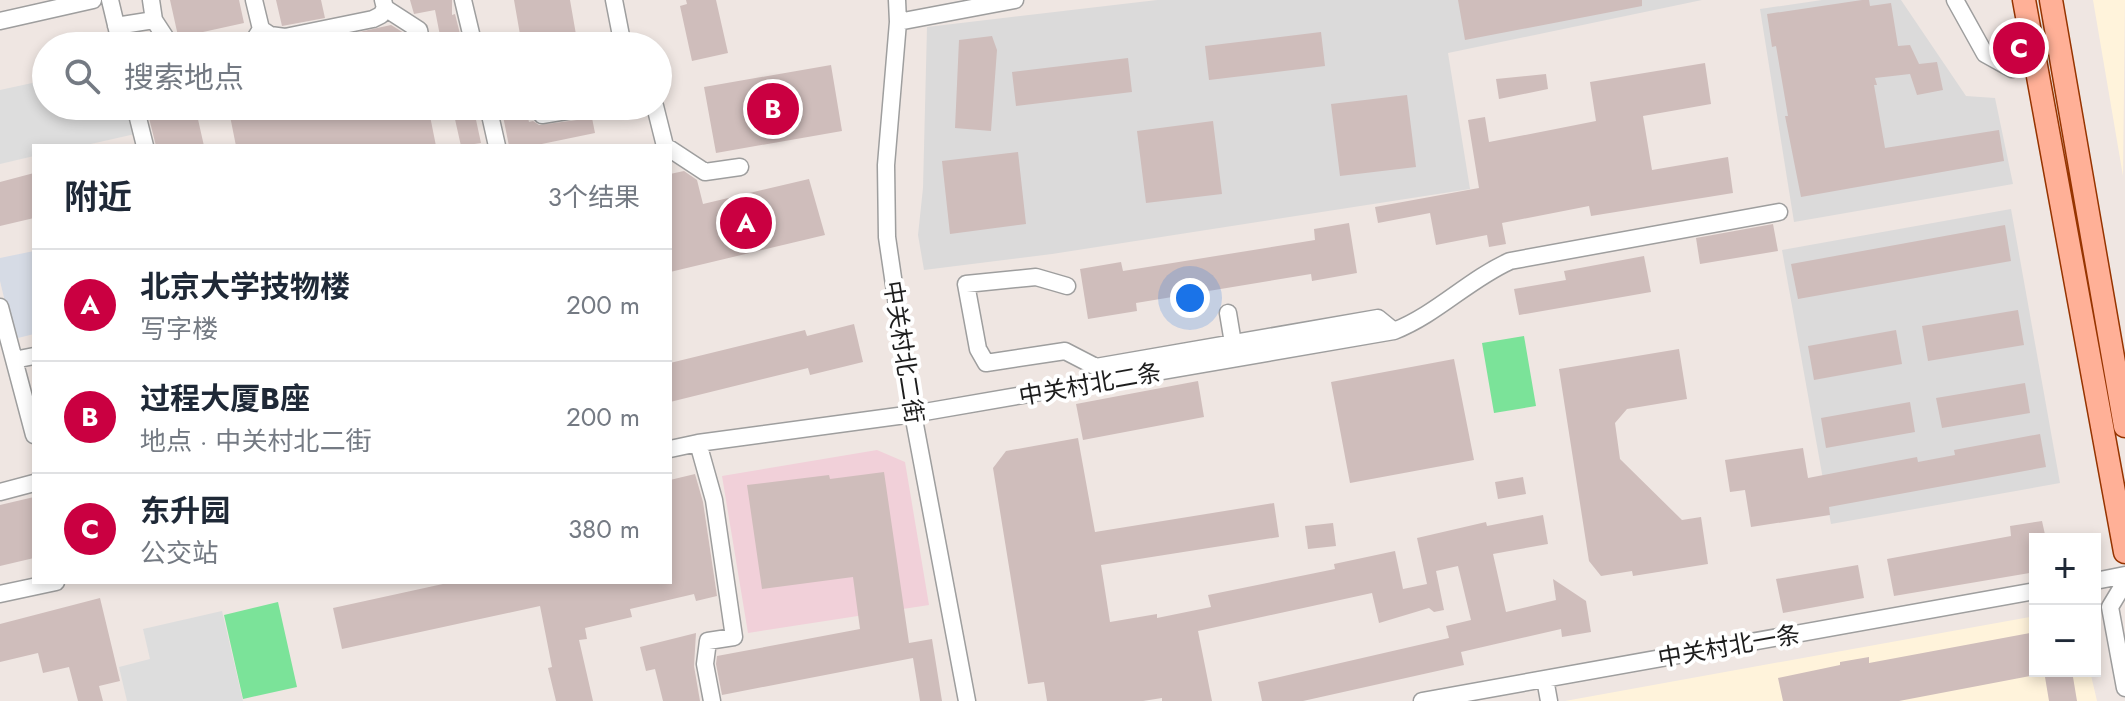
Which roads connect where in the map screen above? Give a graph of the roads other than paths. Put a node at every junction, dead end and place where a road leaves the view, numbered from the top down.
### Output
1 (93, 0) edge
2 (110, 0) edge
3 (151, 0) edge
4 (254, 0) edge
5 (463, 0) edge
6 (614, 0) edge
7 (897, 0) edge
8 (1015, 0) edge
9 (1955, 0) edge
10 (2024, 0) edge
11 (2051, 0) edge
12 (384, 4) edge
13 (154, 20) junction
14 (0, 21) edge
15 (898, 22) junction
16 (116, 26) junction
17 (261, 29) junction
18 (118, 32) edge
19 (162, 32) edge
20 (259, 32) edge
21 (266, 32) edge
22 (309, 32) edge
23 (419, 32) edge
24 (471, 32) edge
25 (620, 32) edge
26 (2012, 69) dead end
27 (138, 120) edge
28 (491, 120) edge
29 (659, 120) edge
30 (144, 144) edge
31 (497, 144) edge
32 (667, 144) edge
33 (672, 151) edge
34 (740, 167) dead end
35 (1779, 212) dead end
36 (1067, 286) dead end
37 (0, 307) edge
38 (1228, 313) dead end
39 (1394, 331) junction
40 (1233, 343) junction
41 (32, 356) edge
42 (14, 360) junction
43 (913, 414) junction
44 (2125, 426) edge
45 (32, 428) edge
46 (698, 443) junction
47 (672, 449) edge
48 (32, 484) edge
49 (0, 492) edge
50 (2125, 552) edge
51 (2125, 575) edge
52 (2101, 580) edge
53 (2125, 582) edge
54 (47, 584) edge
55 (2029, 592) edge
56 (0, 594) edge
57 (1545, 679) junction
58 (2125, 688) edge
59 (712, 701) edge
60 (967, 701) edge
61 (1422, 701) edge
62 (1549, 701) edge

1 - 14 street
2 - 16 street
3 - 13 street
4 - 17 street
5 - 24 street
6 - 25 street
7 - 15 street, 中关村北二街
8 - 15 street
9 - 26 street
10 - 50 main road
11 - 44 main road
12 - 22 street
12 - 23 street
13 - 16 street
13 - 19 street
15 - 43 street, 中关村北二街
16 - 18 street
17 - 20 street
17 - 21 street
27 - 30 street
28 - 31 street
29 - 32 street
33 - 34 street
35 - 39 street, 中关村北二条
36 - 40 street
37 - 42 street
38 - 40 street
39 - 40 street
39 - 43 street, 中关村北二条
41 - 42 street
42 - 45 street
43 - 46 street, 中关村北二条
43 - 60 street, 中关村北二街
46 - 47 street, 中关村北二条
46 - 59 street
48 - 49 street
51 - 52 street
53 - 58 street
54 - 56 street
55 - 57 street, 中关村北一条
57 - 61 street, 中关村北一条
57 - 62 street

